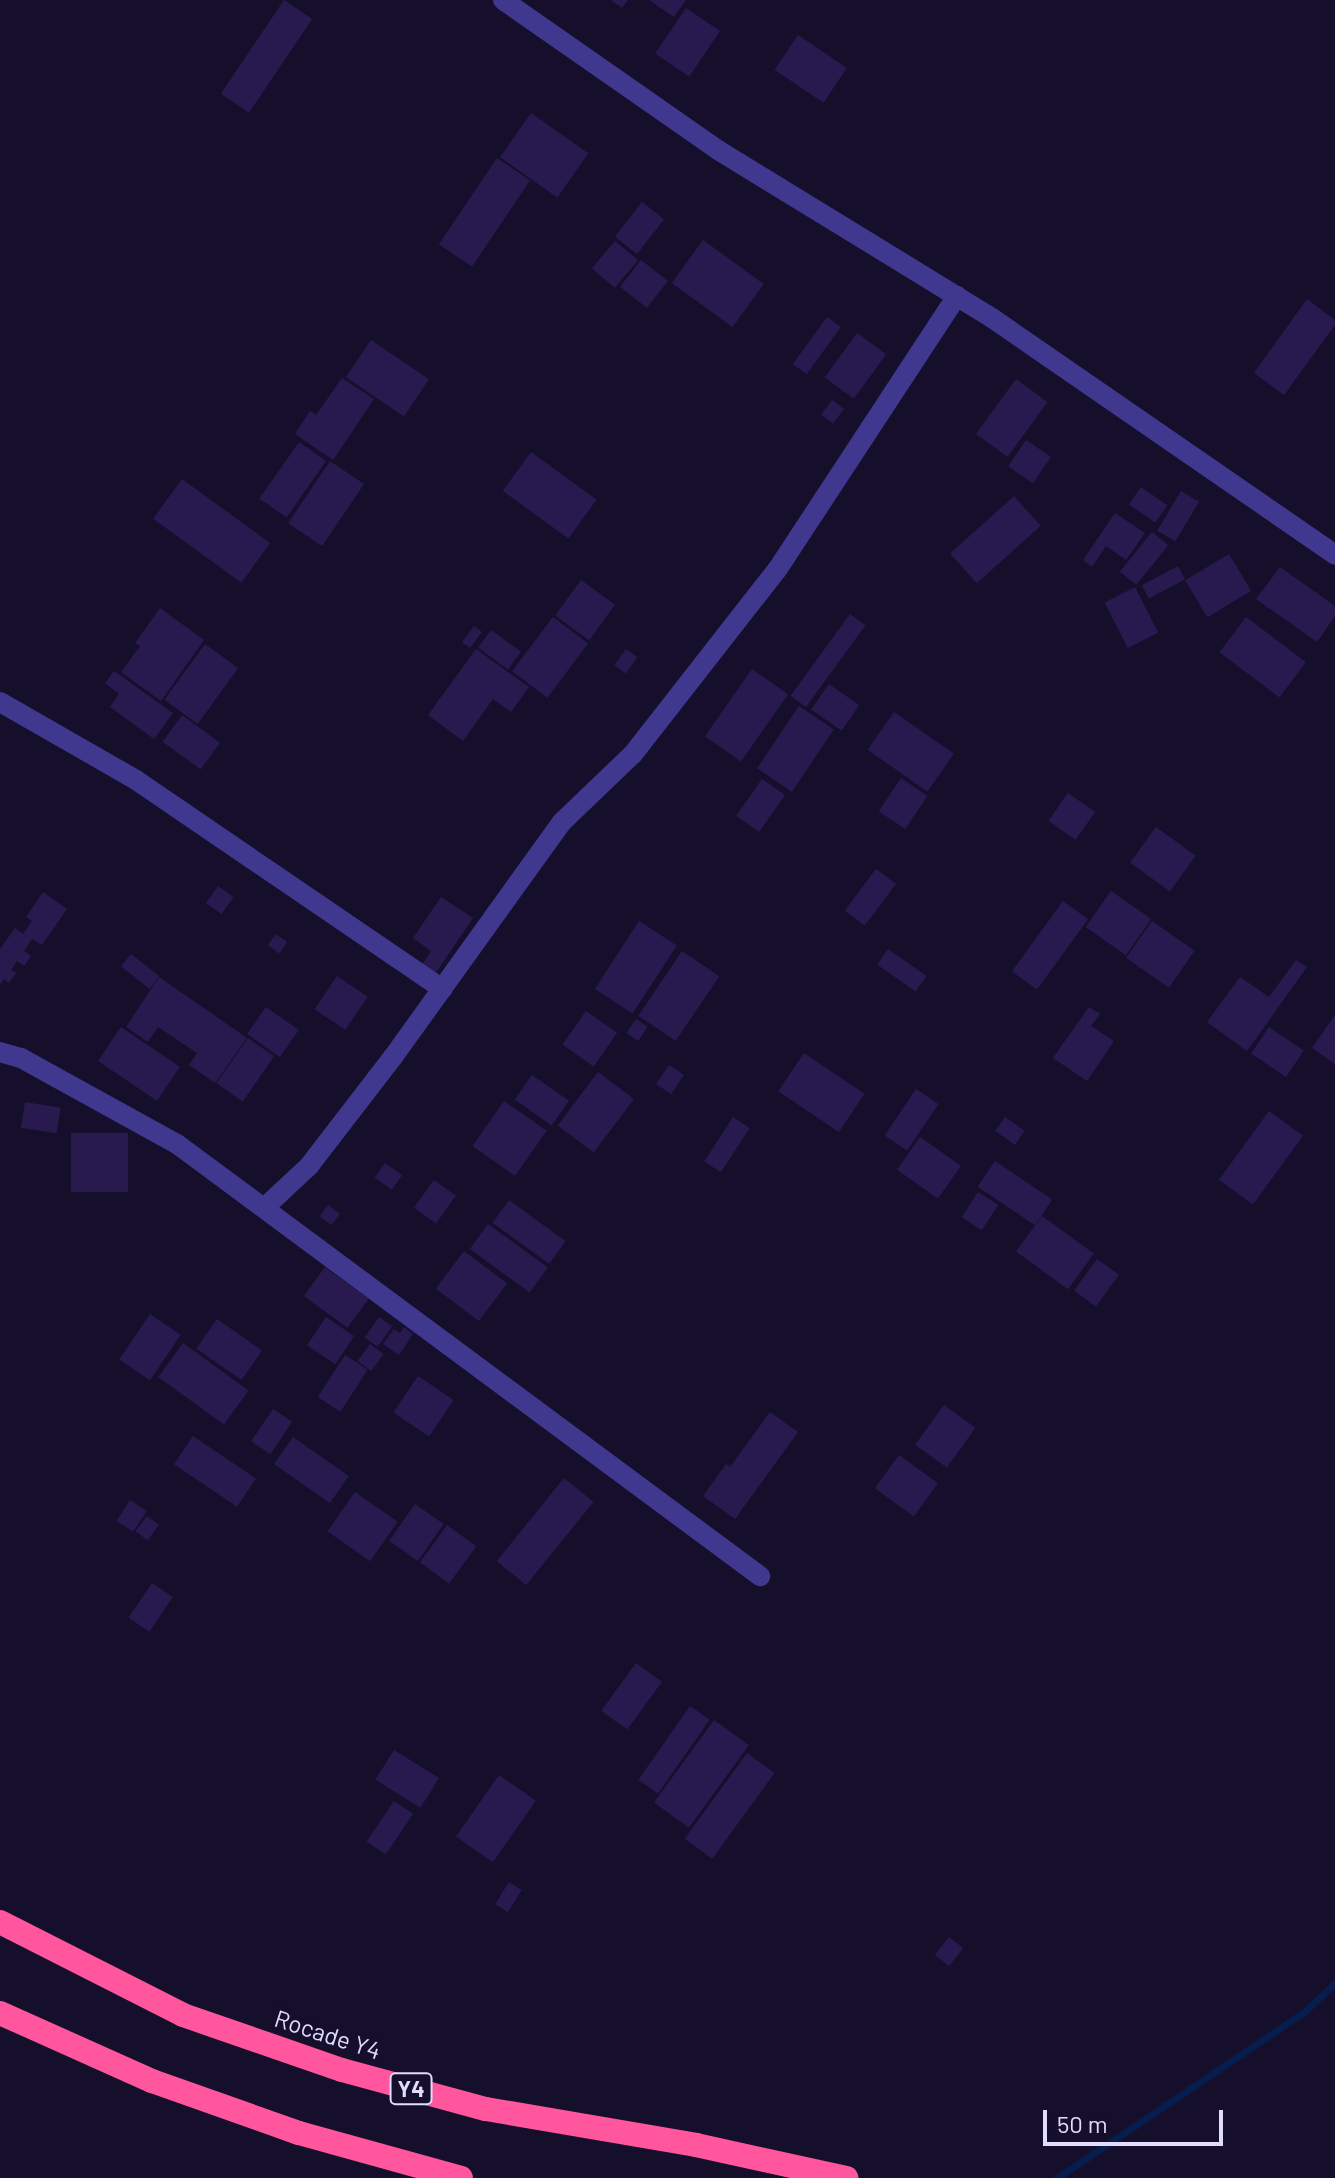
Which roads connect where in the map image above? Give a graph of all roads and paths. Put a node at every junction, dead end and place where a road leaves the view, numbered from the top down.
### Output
1 (503, 0) edge
2 (957, 296) junction
3 (1335, 555) edge
4 (0, 702) edge
5 (442, 989) junction
6 (0, 1052) edge
7 (264, 1208) junction
8 (760, 1576) dead end
9 (0, 1922) edge
10 (0, 2013) edge
11 (461, 2178) edge
12 (846, 2178) edge

1 - 2 street
2 - 3 street
2 - 5 street
4 - 5 street
5 - 7 street
6 - 7 street
7 - 8 street
9 - 12 highway, Rocade Y4 / Y4
10 - 11 highway

